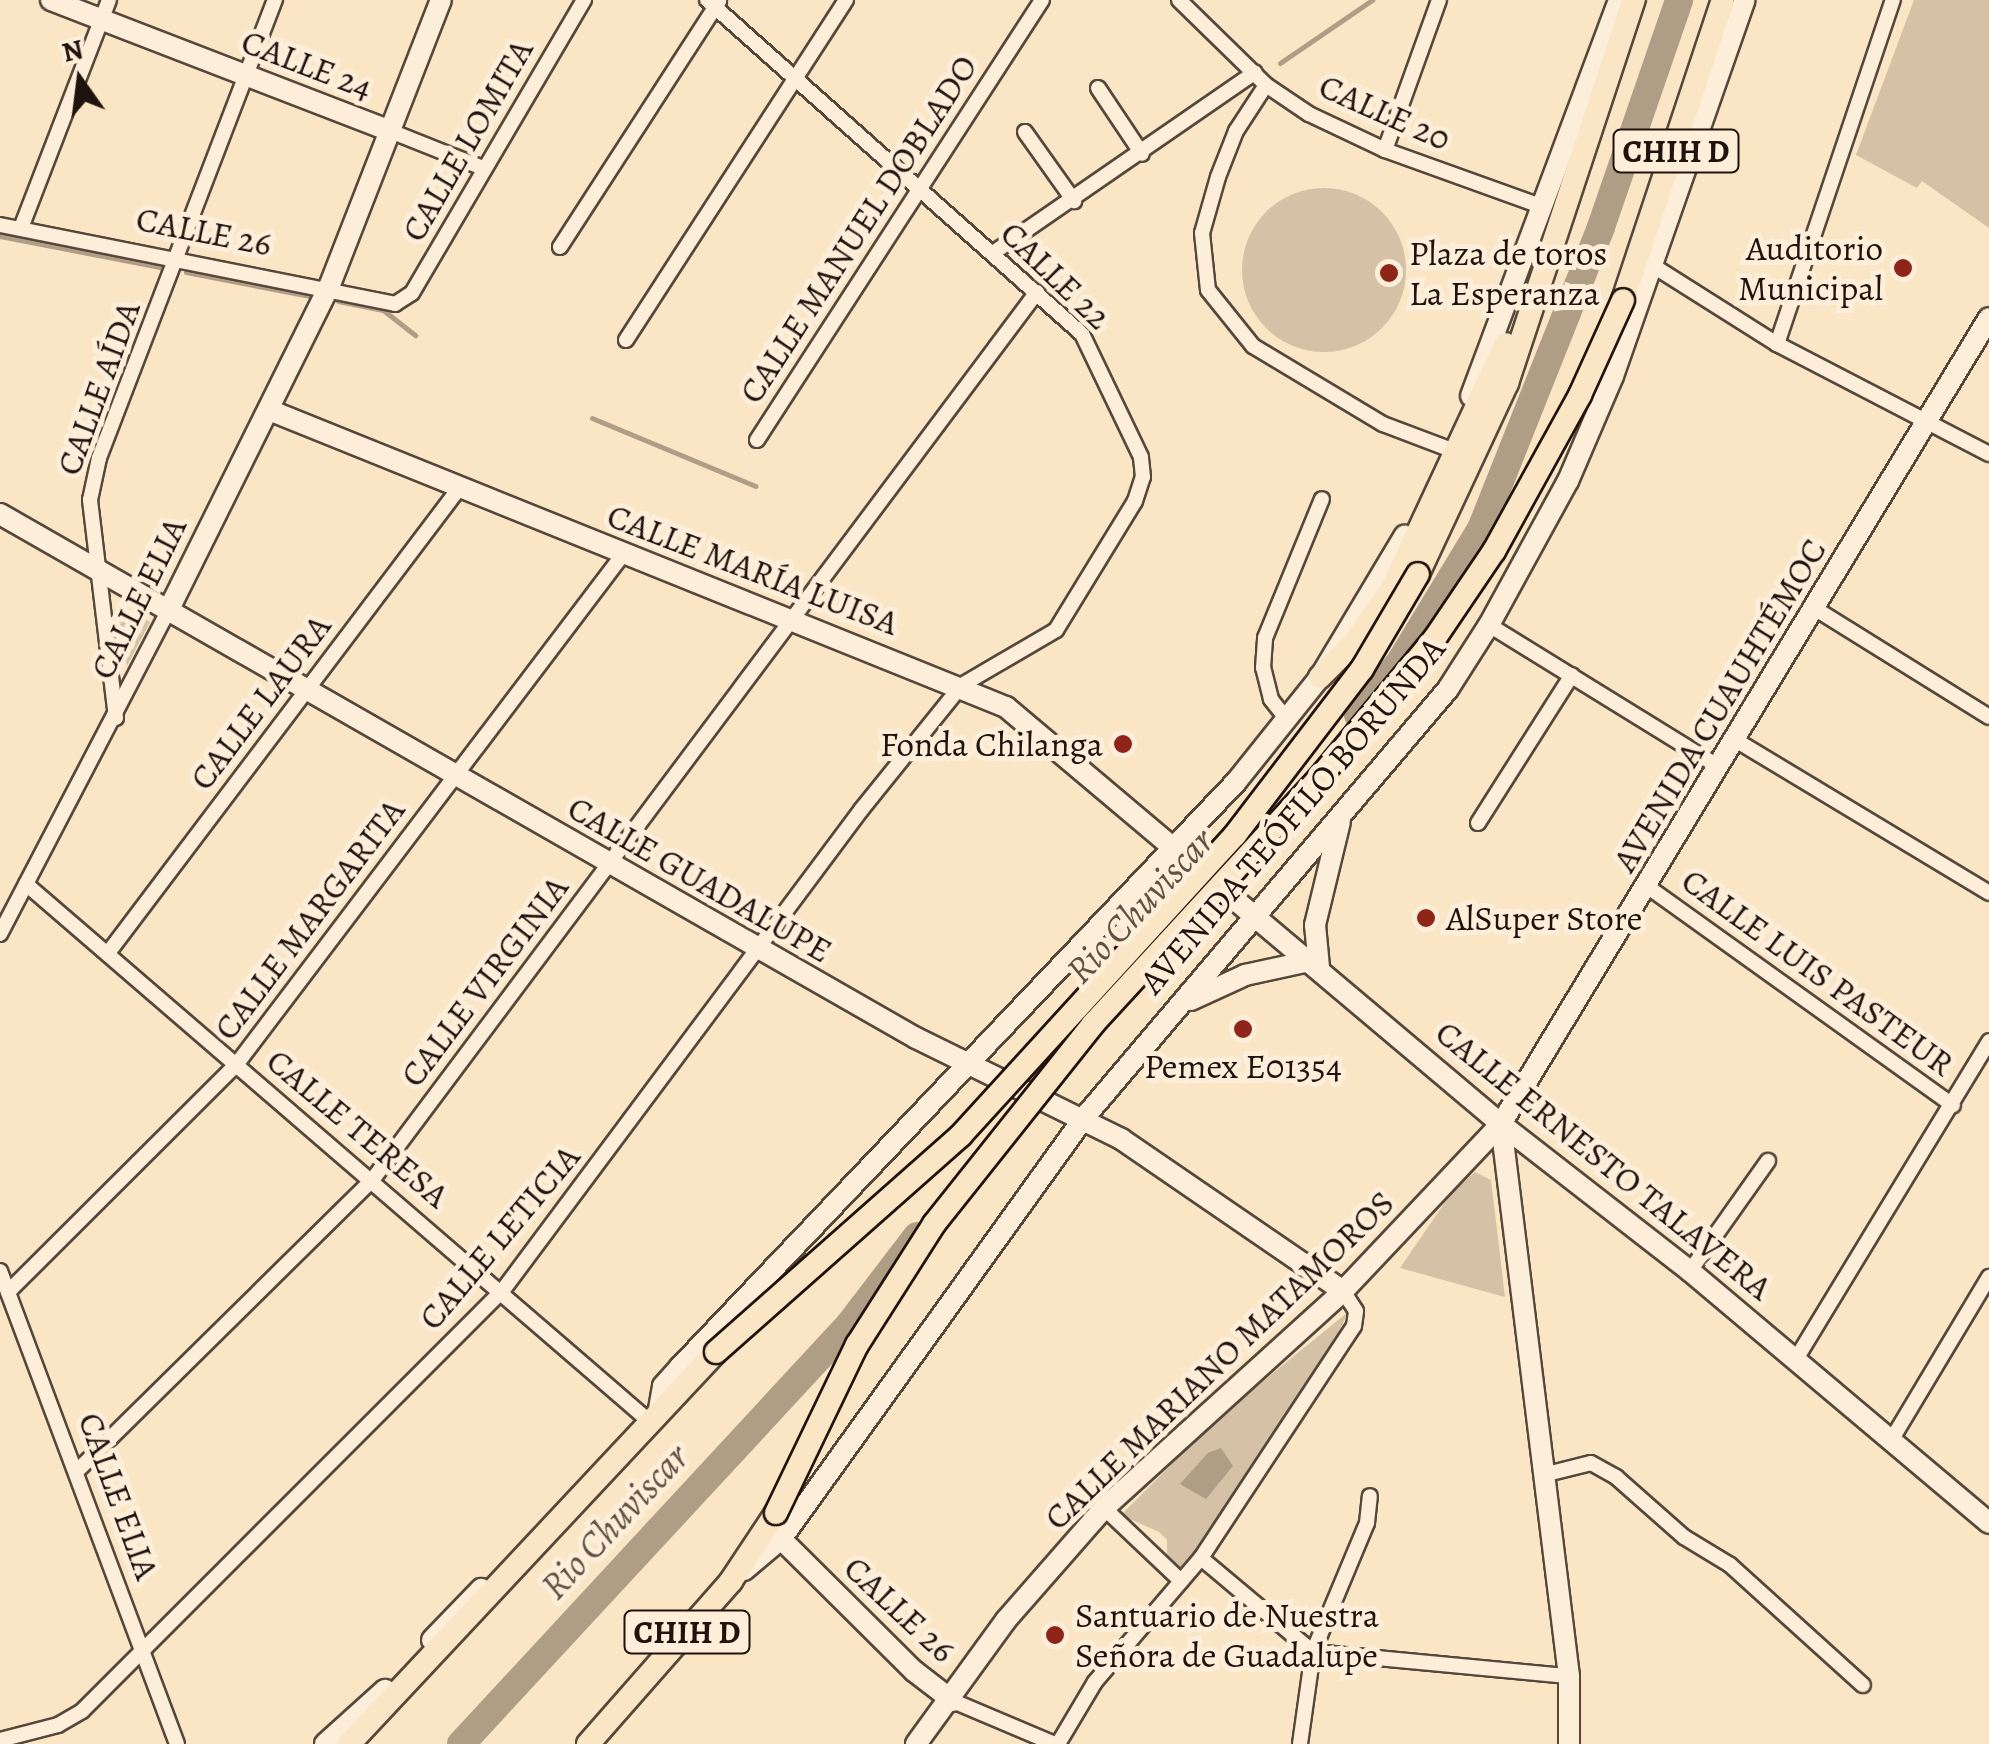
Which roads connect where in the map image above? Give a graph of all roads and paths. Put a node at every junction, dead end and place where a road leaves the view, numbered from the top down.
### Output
1 (51, 0) edge
2 (275, 0) edge
3 (441, 0) edge
4 (584, 0) edge
5 (846, 0) edge
6 (1042, 0) edge
7 (1179, 0) edge
8 (1439, 0) edge
9 (1618, 0) edge
10 (1634, 0) edge
11 (1723, 0) edge
12 (1745, 0) edge
13 (1892, 0) edge
14 (714, 2) edge
15 (105, 10) edge
16 (1255, 72) junction
17 (245, 76) junction
18 (794, 79) junction
19 (1266, 85) junction
20 (1098, 88) dead end
21 (388, 130) junction
22 (1025, 132) dead end
23 (1385, 150) junction
24 (1142, 154) junction
25 (483, 168) junction
26 (922, 191) junction
27 (1074, 201) junction
28 (1543, 206) junction
29 (0, 225) edge
30 (20, 228) junction
31 (560, 247) dead end
32 (993, 254) junction
33 (177, 260) junction
34 (1655, 267) junction
35 (329, 288) junction
36 (1037, 292) junction
37 (396, 304) joint
38 (1532, 304) junction
39 (1989, 318) edge
40 (626, 340) dead end
41 (1777, 344) junction
42 (269, 410) junction
43 (1928, 421) junction
44 (756, 440) dead end
45 (1449, 449) junction
46 (1989, 454) edge
47 (460, 487) junction
48 (1322, 499) dead end
49 (0, 514) edge
50 (624, 553) junction
51 (98, 570) junction
52 (1814, 608) junction
53 (168, 610) junction
54 (791, 620) junction
55 (1490, 625) junction
56 (1572, 675) junction
57 (1320, 677) junction
58 (962, 685) junction
59 (306, 690) junction
60 (1989, 717) edge
61 (116, 718) junction
62 (1288, 721) junction
63 (1734, 739) junction
64 (1717, 766) junction
65 (456, 776) junction
66 (1342, 817) junction
67 (1478, 823) dead end
68 (1179, 848) junction
69 (608, 864) junction
70 (26, 884) junction
71 (1648, 887) junction
72 (1989, 892) edge
73 (1256, 912) junction
74 (0, 934) edge
75 (758, 950) junction
76 (108, 953) junction
77 (1314, 964) junction
78 (1180, 1005) junction
79 (1989, 1041) edge
80 (964, 1064) junction
81 (236, 1065) junction
82 (1952, 1105) junction
83 (1083, 1119) junction
84 (1501, 1124) junction
85 (1768, 1161) dead end
86 (372, 1180) junction
87 (0, 1271) edge
88 (1690, 1272) junction
89 (1989, 1276) edge
90 (504, 1290) junction
91 (1344, 1291) junction
92 (8, 1292) junction
93 (1796, 1360) junction
94 (654, 1415) junction
95 (1892, 1439) junction
96 (76, 1472) junction
97 (1543, 1475) junction
98 (1370, 1496) dead end
99 (1104, 1508) junction
100 (1987, 1515) edge
101 (775, 1526) junction
102 (1201, 1558) junction
103 (1181, 1580) junction
104 (501, 1581) junction
105 (1313, 1652) junction
106 (144, 1655) junction
107 (1569, 1676) junction
108 (1863, 1686) dead end
109 (953, 1701) junction
110 (0, 1740) edge
111 (177, 1744) edge
112 (325, 1744) edge
113 (350, 1744) edge
114 (588, 1744) edge
115 (916, 1744) edge
116 (1057, 1744) edge
117 (1300, 1744) edge
118 (1569, 1744) edge

1 - 15 street, CALLE 24
2 - 17 street, CALLE AÍDA
3 - 21 street, CALLE ELIA
4 - 25 street, CALLE LOMITA
5 - 18 street
6 - 26 street, CALLE MANUEL DOBLADO
7 - 16 street, CALLE 20
8 - 23 street
9 - 28 street, AVENIDA TEÓFILO BORUNDA
10 - 38 main road, AVENIDA TEÓFILO BORUNDA / CHIH D
11 - 101 main road, CHIH D, bridge
12 - 34 street, AVENIDA TEÓFILO BORUNDA
13 - 41 street
14 - 18 street, CALLE 22
14 - 31 street
15 - 17 street, CALLE 24
15 - 30 street
16 - 19 street, CALLE 20
16 - 24 street
17 - 21 street, CALLE 24
17 - 33 street, CALLE AÍDA
18 - 26 street, CALLE 22
18 - 40 street
19 - 23 street, CALLE 20
19 - 45 street
20 - 24 street
21 - 25 street, CALLE 24
21 - 35 street, CALLE ELIA
22 - 27 street
23 - 28 street, CALLE 20
24 - 27 street
25 - 37 street, CALLE LOMITA
26 - 32 street, CALLE 22
26 - 44 street, CALLE MANUEL DOBLADO
27 - 32 street
28 - 45 street, AVENIDA TEÓFILO BORUNDA
29 - 30 street, CALLE 26
30 - 33 street, CALLE 26
32 - 36 street, CALLE 22
33 - 35 street, CALLE 26
33 - 51 street, CALLE AÍDA
34 - 41 street
34 - 55 street, AVENIDA TEÓFILO BORUNDA
35 - 37 street, CALLE 26
35 - 42 street, CALLE ELIA
36 - 54 street, CALLE VIRGINIA
36 - 58 street, CALLE 22
38 - 57 main road
38 - 94 main road, AVENIDA TEÓFILO BORUNDA / CHIH D, bridge
39 - 43 street, AVENIDA CUAUHTÉMOC
41 - 43 street
42 - 47 street, CALLE MARÍA LUISA
42 - 53 street, CALLE ELIA
43 - 46 street
43 - 52 street, AVENIDA CUAUHTÉMOC
45 - 57 street, AVENIDA TEÓFILO BORUNDA
47 - 50 street, CALLE MARÍA LUISA
47 - 59 street, CALLE LAURA
48 - 62 street
49 - 51 street, CALLE GUADALUPE
50 - 54 street, CALLE MARÍA LUISA
50 - 65 street, CALLE MARGARITA
51 - 53 street, CALLE GUADALUPE
51 - 61 street, CALLE AÍDA
52 - 60 street
52 - 63 street, AVENIDA CUAUHTÉMOC
53 - 59 street, CALLE GUADALUPE
53 - 61 street, CALLE ELIA
54 - 58 street, CALLE MARÍA LUISA
54 - 69 street, CALLE VIRGINIA
55 - 56 street
55 - 66 street, AVENIDA TEÓFILO BORUNDA
56 - 64 street
56 - 67 street
57 - 62 street, AVENIDA TEÓFILO BORUNDA
58 - 68 street, CALLE MARÍA LUISA
58 - 75 street, CALLE LETICIA
59 - 65 street, CALLE GUADALUPE
59 - 76 street, CALLE LAURA
61 - 70 street, CALLE ELIA
62 - 68 street, AVENIDA TEÓFILO BORUNDA
63 - 64 street, AVENIDA CUAUHTÉMOC
63 - 72 street
64 - 71 street, AVENIDA CUAUHTÉMOC
65 - 69 street, CALLE GUADALUPE
65 - 81 street, CALLE MARGARITA
66 - 73 street, AVENIDA TEÓFILO BORUNDA
66 - 77 street
68 - 73 street, CALLE ERNESTO TALAVERA, bridge
68 - 80 street, AVENIDA TEÓFILO BORUNDA
69 - 75 street, CALLE GUADALUPE
69 - 86 street, CALLE VIRGINIA
70 - 74 street, CALLE ELIA
70 - 76 street, CALLE TERESA
71 - 82 street, CALLE LUIS PASTEUR
71 - 84 street, AVENIDA CUAUHTÉMOC
73 - 77 street, CALLE ERNESTO TALAVERA
73 - 78 street, AVENIDA TEÓFILO BORUNDA
75 - 80 street, CALLE GUADALUPE
75 - 90 street, CALLE LETICIA
76 - 81 street, CALLE TERESA
77 - 78 street
77 - 84 street, CALLE ERNESTO TALAVERA
78 - 83 street, AVENIDA TEÓFILO BORUNDA
79 - 82 street
80 - 83 street, CALLE GUADALUPE, bridge
80 - 94 street, AVENIDA TEÓFILO BORUNDA
81 - 86 street, CALLE TERESA
81 - 92 street, CALLE MARGARITA
82 - 93 street
83 - 91 street, CALLE GUADALUPE
83 - 101 street, AVENIDA TEÓFILO BORUNDA
84 - 88 street, CALLE ERNESTO TALAVERA
84 - 91 street, CALLE MARIANO MATAMOROS
84 - 97 street
85 - 88 street
86 - 90 street, CALLE TERESA
86 - 96 street, CALLE VIRGINIA
87 - 92 street, CALLE ELIA
88 - 93 street, CALLE ERNESTO TALAVERA
89 - 95 street
90 - 94 street, CALLE TERESA
90 - 106 street, CALLE LETICIA
91 - 99 street, CALLE MARIANO MATAMOROS
91 - 102 street, CALLE GUADALUPE
92 - 96 street, CALLE ELIA
93 - 95 street, CALLE ERNESTO TALAVERA
94 - 104 main road, AVENIDA TEÓFILO BORUNDA / CHIH D
95 - 100 street, CALLE ERNESTO TALAVERA
96 - 106 street, CALLE ELIA
97 - 107 street
97 - 108 street
98 - 105 street
99 - 103 street
99 - 109 street, CALLE MARIANO MATAMOROS
101 - 109 street, CALLE 26
101 - 114 main road, CHIH D
102 - 103 street
102 - 105 street
103 - 116 street
104 - 112 street
104 - 113 main road, CHIH D
105 - 107 street
105 - 117 street
106 - 110 street, CALLE LETICIA
106 - 111 street, CALLE ELIA
107 - 118 street
109 - 115 street, CALLE MARIANO MATAMOROS
109 - 116 street, CALLE 26

